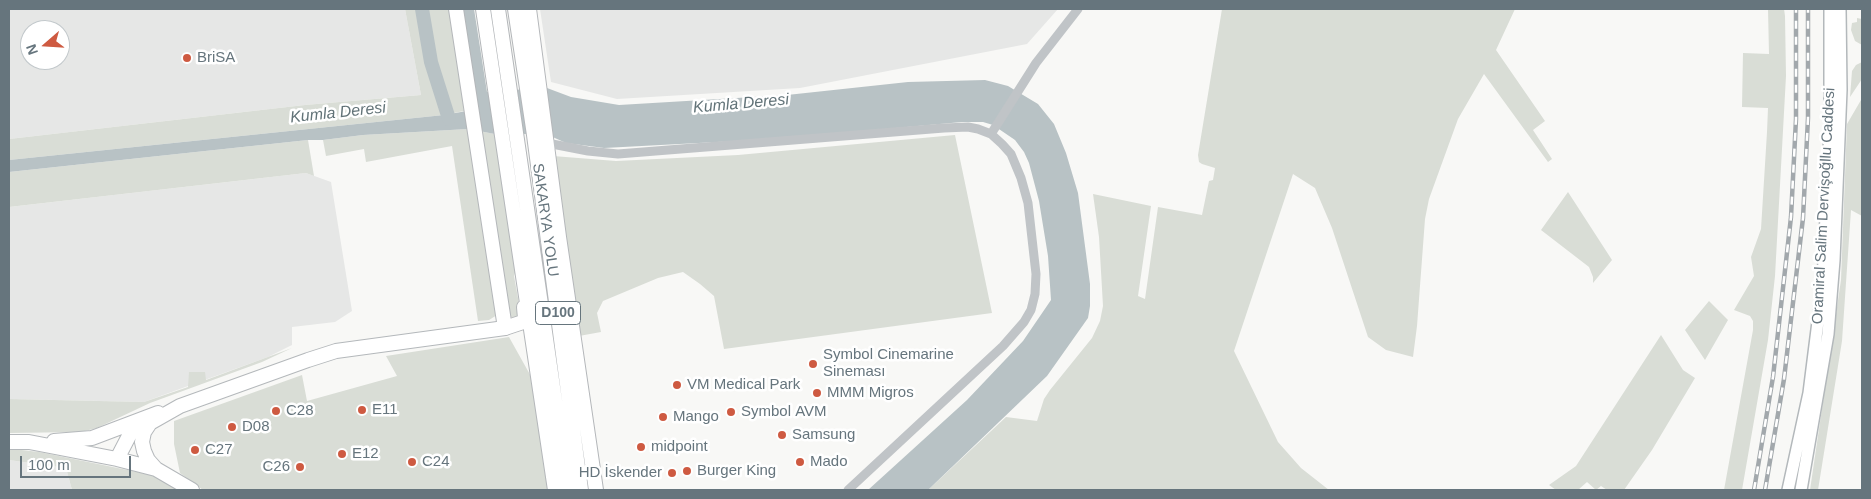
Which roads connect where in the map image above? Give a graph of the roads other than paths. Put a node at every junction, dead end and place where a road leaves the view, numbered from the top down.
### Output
1 (456, 9) edge
2 (484, 9) edge
3 (490, 9) edge
4 (498, 9) edge
5 (515, 9) edge
6 (522, 9) edge
7 (530, 9) edge
8 (1078, 9) edge
9 (1830, 9) edge
10 (1840, 9) edge
11 (506, 65) junction
12 (531, 83) junction
13 (992, 132) junction
14 (542, 137) junction
15 (522, 268) junction
16 (505, 328) junction
17 (534, 348) junction
18 (180, 406) junction
19 (163, 412) junction
20 (150, 423) junction
21 (9, 442) edge
22 (29, 442) junction
23 (121, 460) junction
24 (156, 469) junction
25 (192, 490) edge
26 (555, 490) edge
27 (568, 490) edge
28 (581, 490) edge
29 (596, 490) edge
30 (848, 490) edge
31 (1788, 490) edge
32 (1801, 490) edge

1 - 16 main road
2 - 15 main road
3 - 11 main road
4 - 11 main road, D100
5 - 12 main road, SAKARYA YOLU / D100
6 - 12 main road
7 - 12 main road
8 - 13 street
9 - 31 main road, Oramiral Salim Dervişoğllu Caddesi
10 - 32 main road, Oramiral Salim Dervişoğllu Caddesi
11 - 27 main road, D100
12 - 14 main road, SAKARYA YOLU / D100
13 - 14 street
13 - 30 street
14 - 28 main road, SAKARYA YOLU / D100
14 - 29 main road
15 - 16 main road
15 - 17 main road
16 - 17 main road
16 - 18 main road
17 - 26 main road
18 - 19 main road
18 - 20 main road
19 - 22 main road
19 - 23 main road
20 - 23 main road
20 - 24 main road
21 - 22 main road
22 - 23 main road
23 - 24 main road
24 - 25 main road

